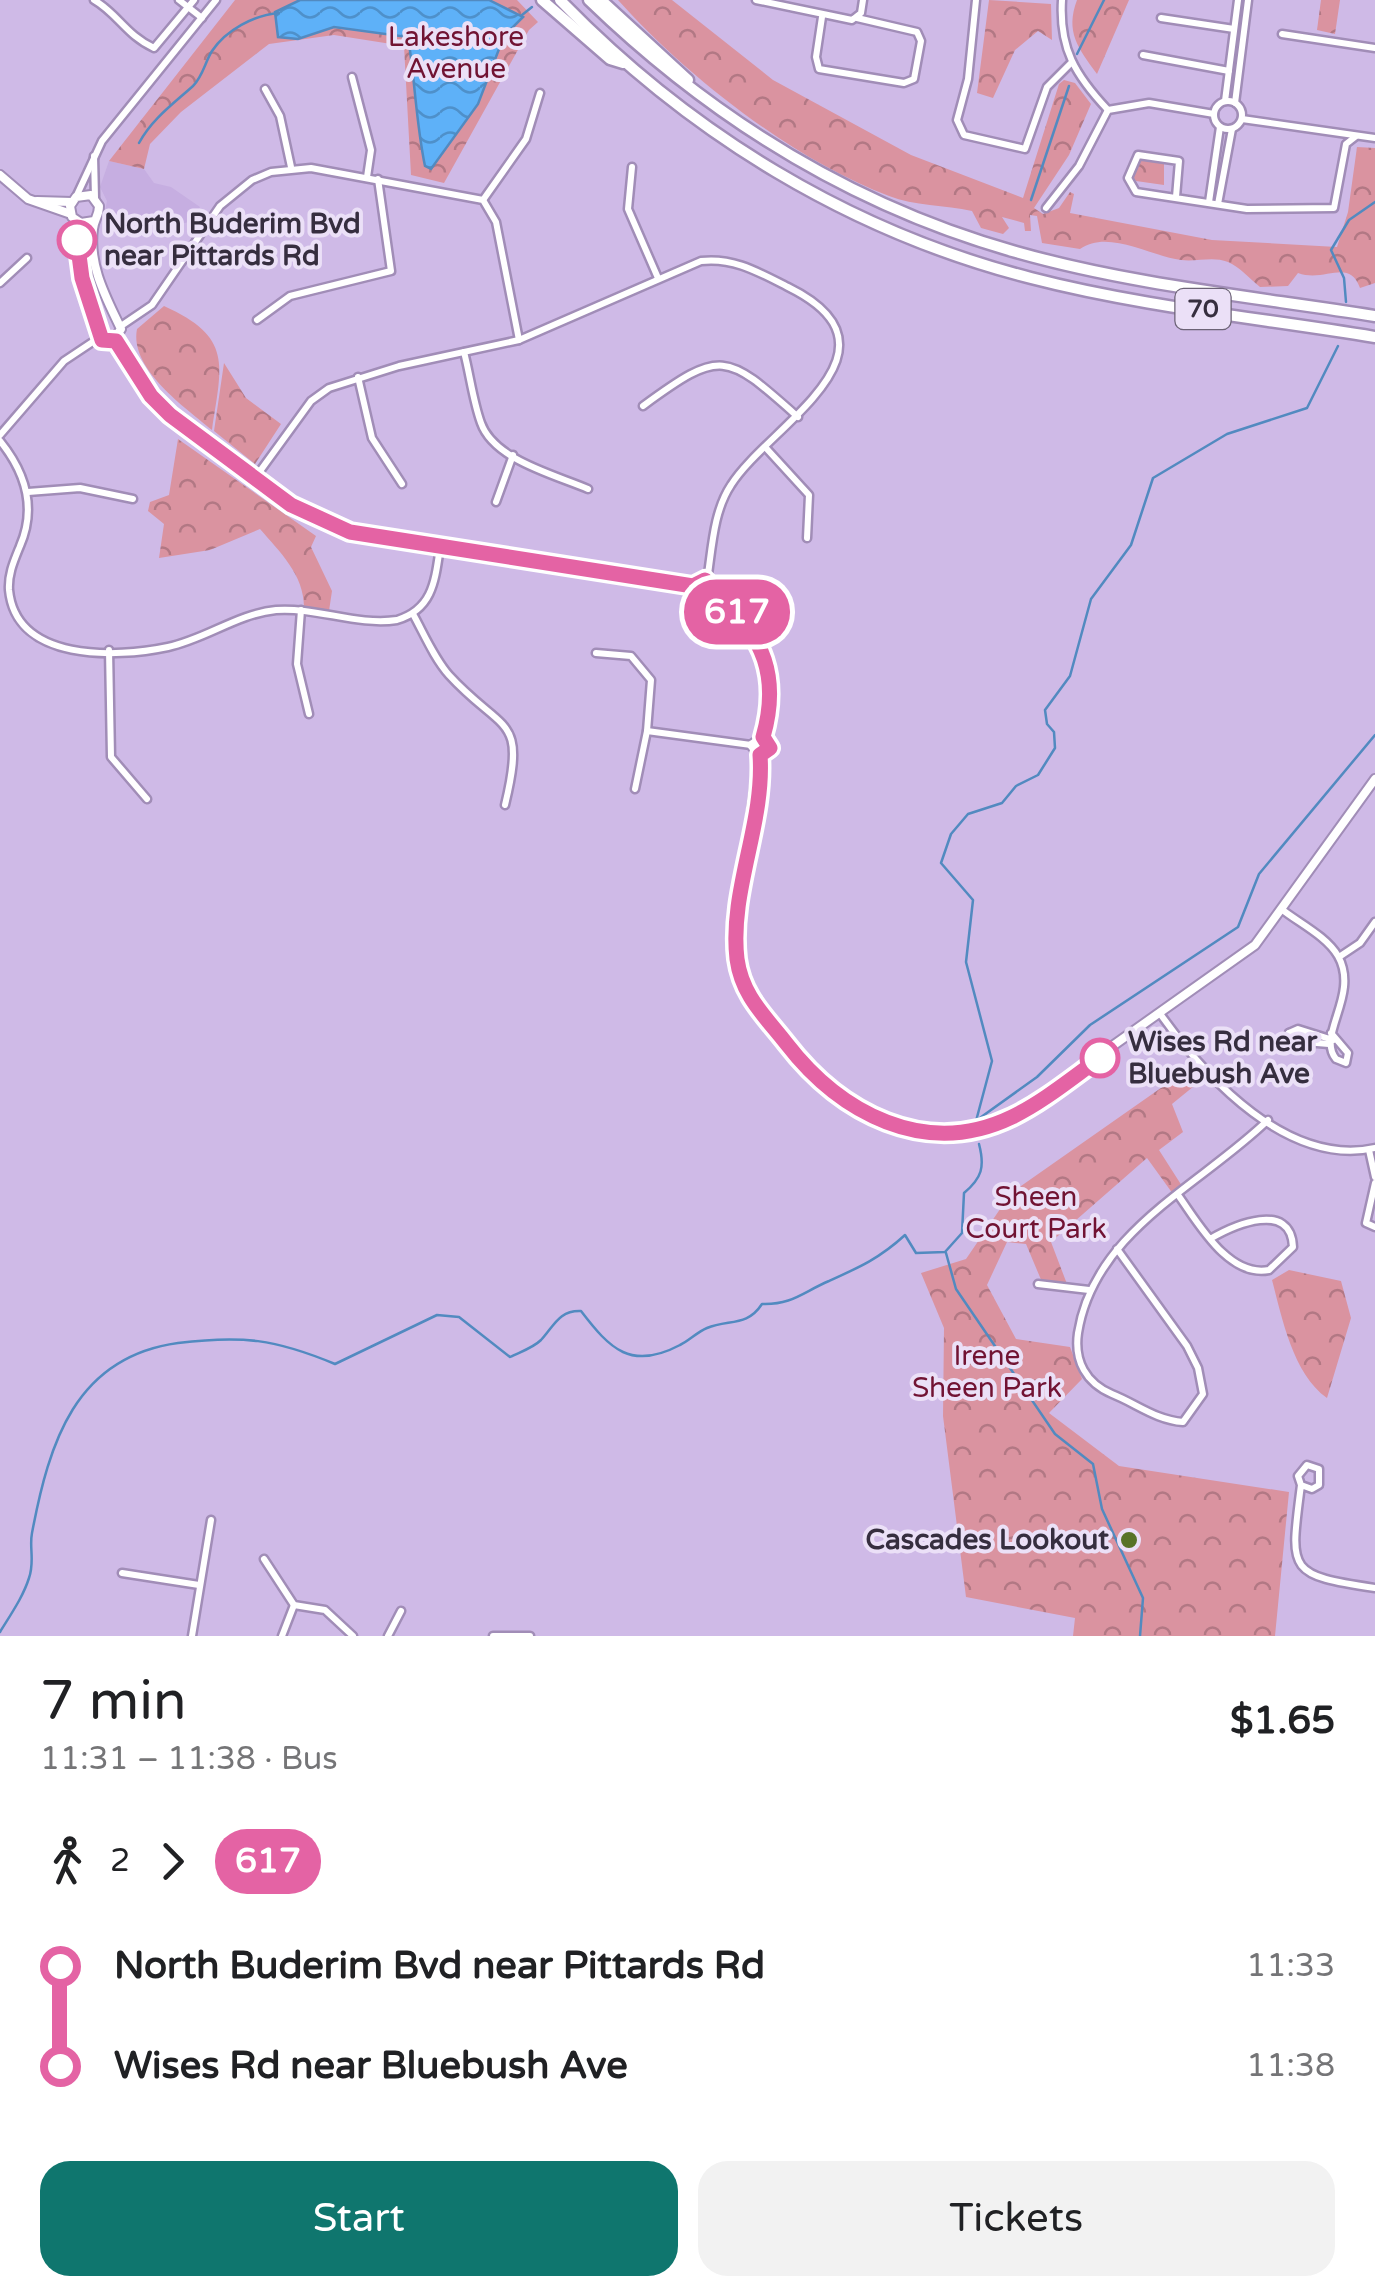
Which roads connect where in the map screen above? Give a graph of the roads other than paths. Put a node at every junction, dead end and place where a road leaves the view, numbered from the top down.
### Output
1 (94, 0) edge
2 (180, 0) edge
3 (216, 0) edge
4 (542, 0) edge
5 (560, 0) edge
6 (589, 0) edge
7 (600, 0) edge
8 (756, 0) edge
9 (863, 0) edge
10 (976, 0) edge
11 (1062, 0) edge
12 (1238, 0) edge
13 (1248, 0) edge
14 (191, 4) edge
15 (822, 17) junction
16 (202, 18) junction
17 (857, 18) junction
18 (1161, 18) dead end
19 (1234, 29) junction
20 (1244, 31) junction
21 (1282, 34) dead end
22 (1375, 48) edge
23 (1143, 56) dead end
24 (1072, 62) junction
25 (624, 63) junction
26 (1229, 70) junction
27 (352, 77) dead end
28 (265, 89) dead end
29 (540, 94) dead end
30 (1225, 101) junction
31 (1235, 102) junction
32 (712, 106) junction
33 (1108, 110) junction
34 (1214, 114) junction
35 (1242, 119) junction
36 (1220, 126) junction
37 (1233, 128) junction
38 (1355, 137) junction
39 (1375, 138) edge
40 (94, 154) junction
41 (291, 166) junction
42 (632, 166) dead end
43 (0, 175) edge
44 (367, 177) junction
45 (378, 179) junction
46 (1176, 197) junction
47 (96, 198) junction
48 (74, 199) junction
49 (28, 200) junction
50 (483, 200) junction
51 (1213, 203) junction
52 (1046, 208) dead end
53 (72, 216) junction
54 (94, 221) junction
55 (27, 258) dead end
56 (658, 278) junction
57 (0, 283) edge
58 (1375, 316) edge
59 (257, 320) dead end
60 (117, 323) junction
61 (99, 326) junction
62 (100, 337) junction
63 (1375, 337) edge
64 (519, 340) junction
65 (116, 341) junction
66 (464, 352) junction
67 (358, 377) junction
68 (643, 406) dead end
69 (798, 417) junction
70 (0, 438) edge
71 (766, 448) junction
72 (512, 455) junction
73 (255, 478) junction
74 (402, 484) dead end
75 (588, 489) dead end
76 (28, 492) junction
77 (132, 499) dead end
78 (496, 502) dead end
79 (807, 538) dead end
80 (440, 548) junction
81 (707, 581) junction
82 (693, 586) junction
83 (4, 590) edge
84 (713, 592) junction
85 (301, 610) junction
86 (412, 614) junction
87 (108, 650) junction
88 (596, 653) dead end
89 (308, 714) dead end
90 (647, 731) junction
91 (763, 737) junction
92 (752, 745) junction
93 (760, 755) junction
94 (1375, 779) edge
95 (634, 788) dead end
96 (148, 798) dead end
97 (505, 805) dead end
98 (1284, 911) junction
99 (1375, 922) edge
100 (1339, 957) junction
101 (1161, 1015) junction
102 (1300, 1029) junction
103 (1332, 1039) junction
104 (1298, 1042) junction
105 (1268, 1120) junction
106 (1372, 1149) edge
107 (1375, 1180) edge
108 (1178, 1194) junction
109 (1375, 1226) edge
110 (1210, 1239) junction
111 (1117, 1248) junction
112 (1038, 1284) dead end
113 (1089, 1290) junction
114 (1301, 1485) dead end
115 (211, 1520) dead end
116 (264, 1559) dead end
117 (122, 1574) dead end
118 (199, 1585) junction
119 (1375, 1588) edge
120 (294, 1606) junction
121 (401, 1612) dead end
122 (192, 1636) edge
123 (282, 1636) edge
124 (353, 1636) edge
125 (388, 1636) edge
126 (493, 1636) edge
127 (530, 1636) edge

1 - 14 street
2 - 14 street
3 - 16 street
4 - 25 highway
5 - 25 highway, 70
6 - 32 highway, 70
7 - 32 highway
8 - 15 street
9 - 17 street
10 - 24 street
11 - 24 street
12 - 19 street
13 - 20 street
14 - 16 street
15 - 17 street
15 - 17 street
16 - 40 street
18 - 19 street
19 - 20 street
19 - 26 street
20 - 31 street
21 - 22 street
23 - 26 street
24 - 33 street
25 - 63 highway, 70
26 - 30 street
27 - 44 street
28 - 41 street
29 - 50 street
30 - 31 street
30 - 34 street
31 - 35 street
32 - 58 highway, 70
33 - 34 street
33 - 52 street
34 - 36 street
35 - 37 street
35 - 38 street
36 - 37 street
36 - 51 street
37 - 51 street
38 - 39 street
38 - 51 street
40 - 47 street
40 - 48 street
41 - 44 street
41 - 60 street
42 - 56 street
43 - 49 street
44 - 45 street
45 - 50 street
45 - 59 street
46 - 46 street
46 - 51 street
47 - 48 street
47 - 54 street
48 - 49 street
48 - 53 street
49 - 53 street
50 - 64 street
53 - 54 street
53 - 61 street
54 - 60 street
55 - 57 street
56 - 64 street
56 - 69 street
60 - 61 street
60 - 65 street
61 - 62 street
62 - 65 street
62 - 70 street
64 - 66 street
65 - 73 street
66 - 67 street
66 - 72 street
67 - 73 street
67 - 74 street
68 - 69 street
69 - 71 street
70 - 76 street
71 - 79 street
71 - 81 street
72 - 75 street
72 - 78 street
73 - 80 street
76 - 77 street
76 - 83 street
80 - 82 street
80 - 86 street
81 - 82 street
81 - 84 street
82 - 84 street
83 - 87 street
84 - 91 street
85 - 86 street
85 - 87 street
85 - 89 street
86 - 97 street
87 - 96 street
88 - 90 street
90 - 92 street
90 - 95 street
91 - 92 street
91 - 93 street
92 - 93 street
93 - 101 street
94 - 98 street
98 - 100 street
98 - 101 street
99 - 100 street
100 - 103 street
101 - 105 street
102 - 103 street
102 - 104 street
102 - 104 street
103 - 103 street
103 - 104 street
105 - 106 street
105 - 108 street
106 - 107 street
107 - 109 street
108 - 110 street
108 - 111 street
110 - 110 street
111 - 113 street
111 - 113 street
112 - 113 street
114 - 119 street
115 - 118 street
116 - 120 street
117 - 118 street
118 - 122 street
120 - 123 street
120 - 124 street
121 - 125 street
126 - 127 street

